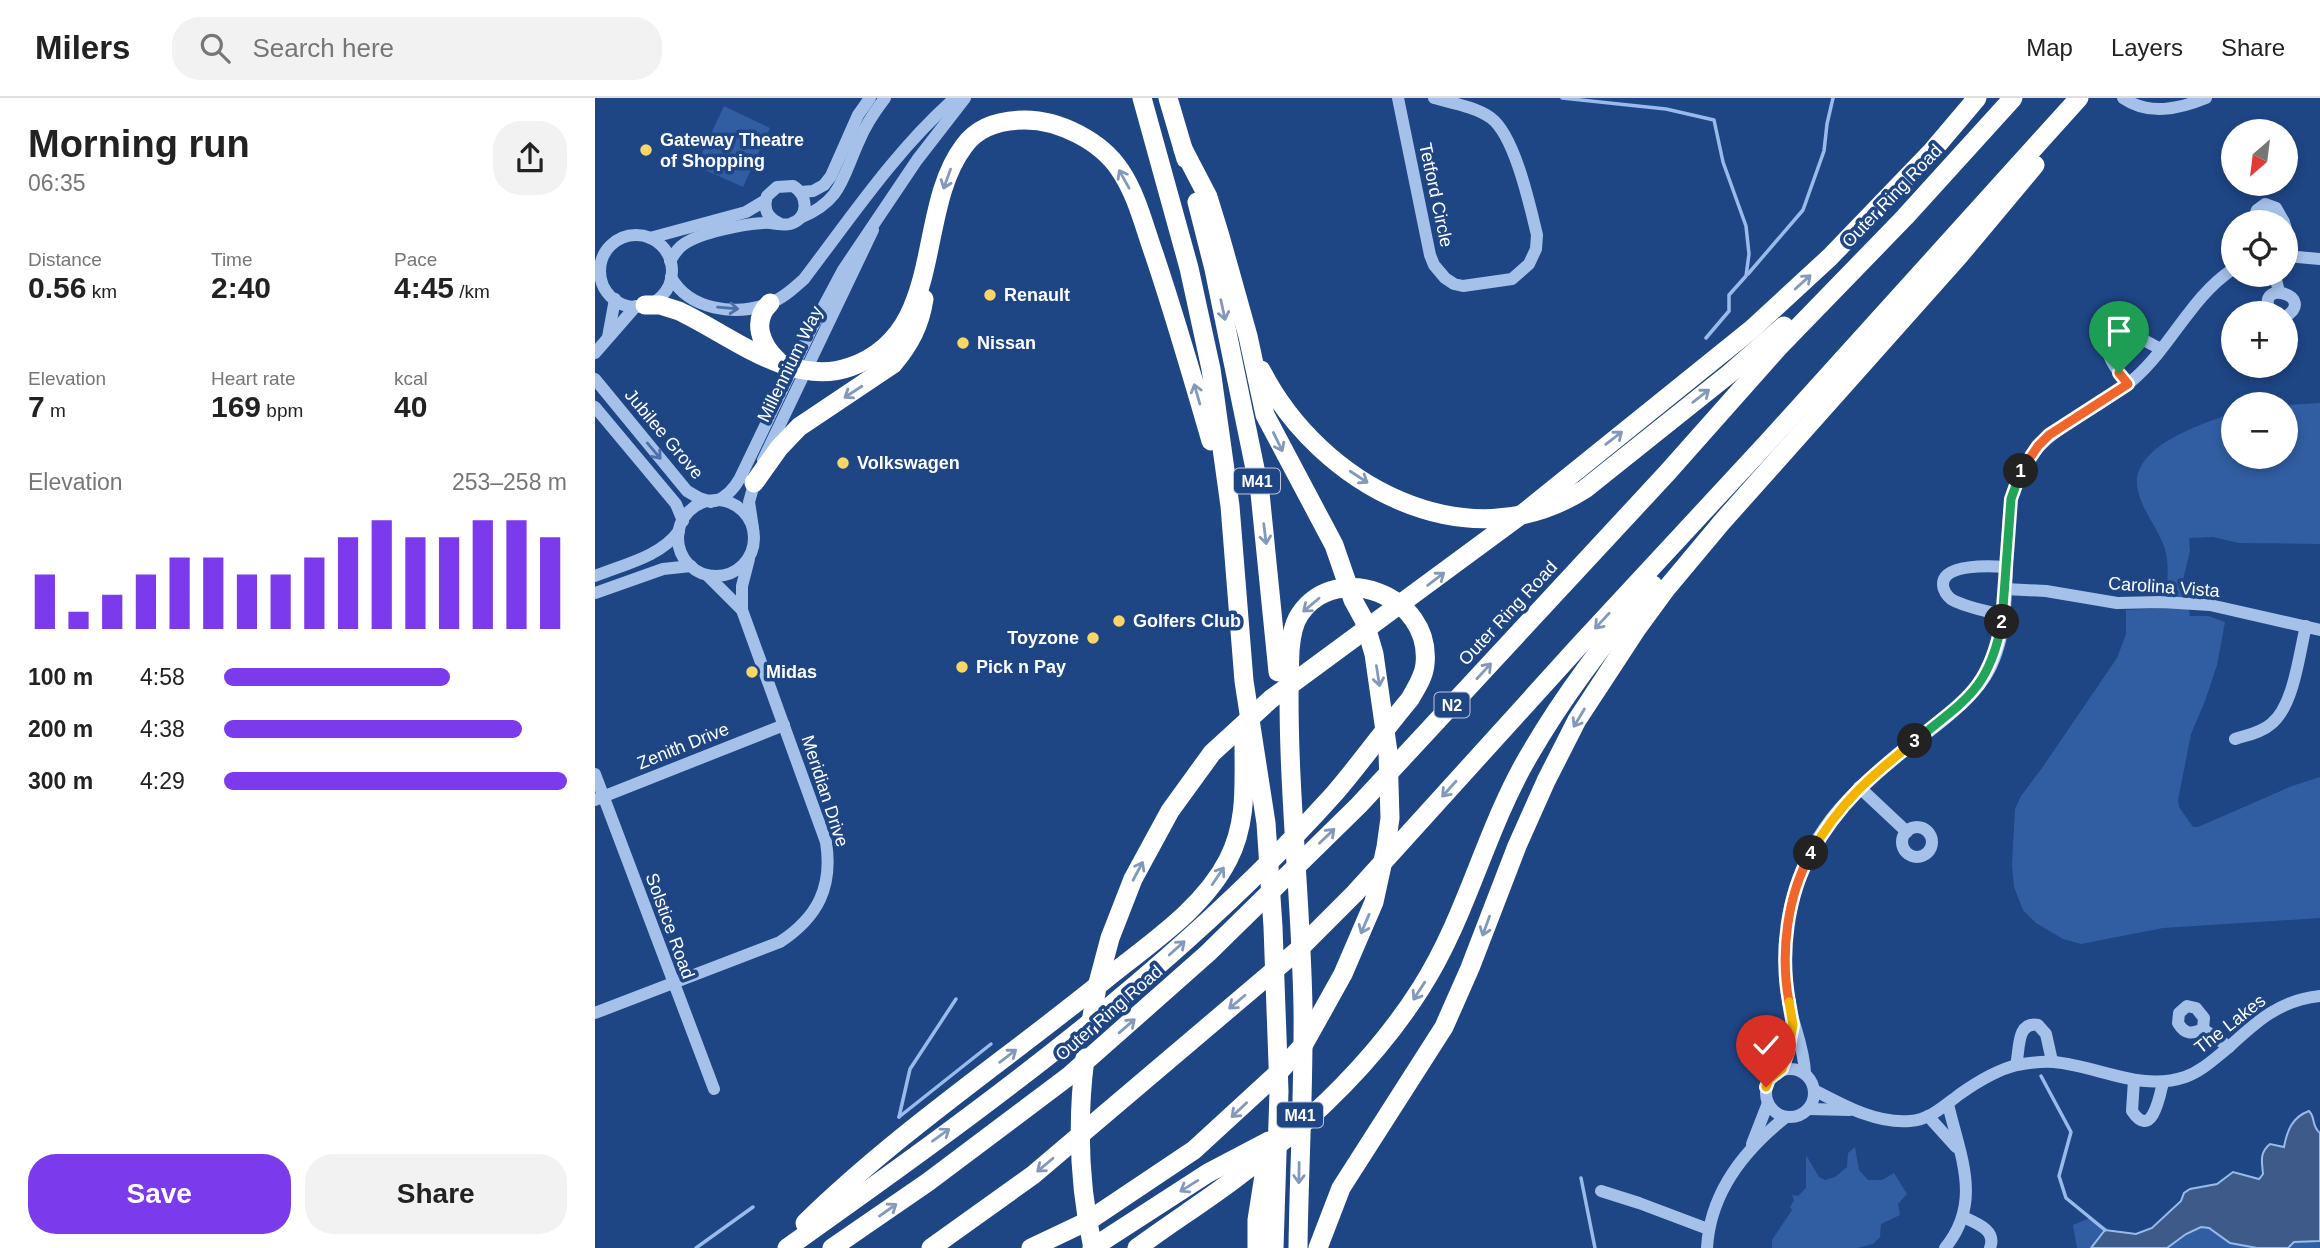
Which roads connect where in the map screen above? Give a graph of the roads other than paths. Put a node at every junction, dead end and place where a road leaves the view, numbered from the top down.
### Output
1 (870, 98) edge
2 (885, 98) edge
3 (955, 98) edge
4 (965, 98) edge
5 (1142, 98) edge
6 (1168, 98) edge
7 (1398, 98) edge
8 (1434, 98) edge
9 (1977, 98) edge
10 (1999, 98) edge
11 (2014, 98) edge
12 (2123, 98) edge
13 (2206, 98) edge
14 (2088, 99) edge
15 (2060, 117) junction
16 (1183, 149) junction
17 (801, 192) junction
18 (766, 200) junction
19 (2257, 210) edge
20 (2278, 210) edge
21 (800, 218) junction
22 (779, 223) junction
23 (649, 238) junction
24 (2298, 256) edge
25 (2320, 259) edge
26 (670, 261) junction
27 (925, 273) junction
28 (671, 277) junction
29 (2221, 277) edge
30 (2278, 287) edge
31 (2279, 292) junction
32 (615, 299) junction
33 (2268, 301) edge
34 (2293, 301) edge
35 (771, 303) junction
36 (641, 306) junction
37 (607, 341) junction
38 (2161, 349) junction
39 (595, 353) edge
40 (1252, 354) junction
41 (784, 365) junction
42 (595, 379) edge
43 (2128, 384) junction
44 (784, 401) junction
45 (595, 407) edge
46 (754, 483) junction
47 (714, 501) junction
48 (1230, 506) junction
49 (681, 526) junction
50 (753, 528) junction
51 (750, 556) junction
52 (691, 566) junction
53 (2006, 567) junction
54 (707, 575) junction
55 (595, 576) edge
56 (2005, 589) junction
57 (595, 593) edge
58 (741, 610) junction
59 (2004, 615) junction
60 (2306, 626) junction
61 (2320, 630) edge
62 (1244, 681) junction
63 (785, 724) junction
64 (2235, 738) dead end
65 (595, 774) edge
66 (1859, 787) junction
67 (599, 798) edge
68 (1294, 819) junction
69 (1907, 832) dead end
70 (673, 985) junction
71 (2320, 996) edge
72 (595, 1013) edge
73 (1793, 1025) junction
74 (2203, 1029) dead end
75 (2229, 1047) junction
76 (2052, 1061) junction
77 (2016, 1065) junction
78 (1782, 1069) junction
79 (1805, 1073) junction
80 (2134, 1080) junction
81 (2163, 1082) junction
82 (714, 1089) dead end
83 (1814, 1090) junction
84 (1767, 1103) junction
85 (1948, 1104) junction
86 (1808, 1109) junction
87 (1853, 1110) junction
88 (1928, 1116) junction
89 (1786, 1117) junction
90 (1293, 1133) junction
91 (1749, 1150) junction
92 (1958, 1150) junction
93 (1601, 1191) dead end
94 (1963, 1217) junction
95 (1265, 1224) junction
96 (1708, 1229) junction
97 (1948, 1244) edge
98 (778, 1248) edge
99 (787, 1248) edge
100 (832, 1248) edge
101 (931, 1248) edge
102 (1031, 1248) edge
103 (1092, 1248) edge
104 (1137, 1248) edge
105 (1257, 1248) edge
106 (1274, 1248) edge
107 (1298, 1248) edge
108 (1318, 1248) edge
109 (1707, 1248) edge
110 (1962, 1248) edge
111 (1990, 1248) edge

1 - 17 street
2 - 21 street
3 - 35 street
4 - 44 street, Millennium Way
5 - 48 highway, M41
6 - 16 highway, M41
7 - 8 street, Tetford Circle
103 -> 9 highway
40 -> 10 highway
100 -> 11 highway, Outer Ring Road / N2
12 - 13 street
14 - 15 highway
14 -> 108 highway
15 -> 90 highway
15 -> 101 highway
16 - 40 highway
16 -> 68 highway, M41
17 - 18 street
17 - 21 street
18 - 22 street
18 - 23 street
19 - 20 street
21 - 22 street
22 - 26 street
23 - 26 street
23 - 32 street
24 - 25 street
26 - 28 street
27 - 41 highway
27 -> 46 highway
48 -> 27 highway
28 -> 35 street
28 - 36 street
29 - 38 street
30 - 31 street
31 - 33 street
31 - 34 street
32 - 36 street
32 - 37 street
35 - 41 highway
36 - 37 street
36 - 41 highway
37 - 39 street
38 - 43 street
38 - 43 street
40 -> 102 highway
42 -> 47 street, Jubilee Grove
43 - 53 street
44 - 46 street, Millennium Way
44 - 47 street, Millennium Way
45 - 49 street, Jubilee Grove
46 - 50 street, Millennium Way
47 - 49 street
47 - 50 street
48 - 62 highway, M41
49 - 52 street
49 - 55 street
50 - 51 street
51 - 54 street
51 - 58 street, Meridian Drive
52 - 54 street
52 - 57 street
53 - 56 street
53 - 59 street
54 - 58 street, Meridian Drive
56 - 59 street
56 - 60 street, Carolina Vista
58 - 63 street, Meridian Drive
59 - 66 street
60 - 61 street, Carolina Vista
60 - 64 street
62 - 95 highway, M41
98 -> 62 highway
63 - 67 street, Zenith Drive
63 - 70 street, Meridian Drive
65 - 67 street, Solstice Road
66 - 69 street
66 - 73 street
67 - 70 street, Solstice Road
99 -> 68 highway
68 -> 107 highway, M41
70 - 72 street, Meridian Drive
70 - 82 street, Solstice Road
71 - 75 street, The Lakes
73 - 78 street
73 - 79 street
74 - 75 street
75 - 81 street, The Lakes
76 - 77 street, The Lakes
76 - 77 street
76 - 80 street, The Lakes
77 - 85 street, The Lakes
78 - 79 street
78 - 84 street
79 - 83 street
80 - 81 street, The Lakes
80 - 81 street
83 - 86 street
83 - 87 street, The Lakes
84 - 89 street
84 - 91 street
85 - 88 street, The Lakes
85 - 92 street
86 - 87 street, The Lakes
86 - 89 street
87 - 88 street, The Lakes
88 - 92 street
89 - 91 street
90 -> 103 highway
90 - 104 highway
91 - 96 street
92 - 94 street
93 - 96 street
94 - 97 street
94 - 111 street
95 - 105 highway
95 - 106 highway, M41
96 - 109 street
97 - 110 street

